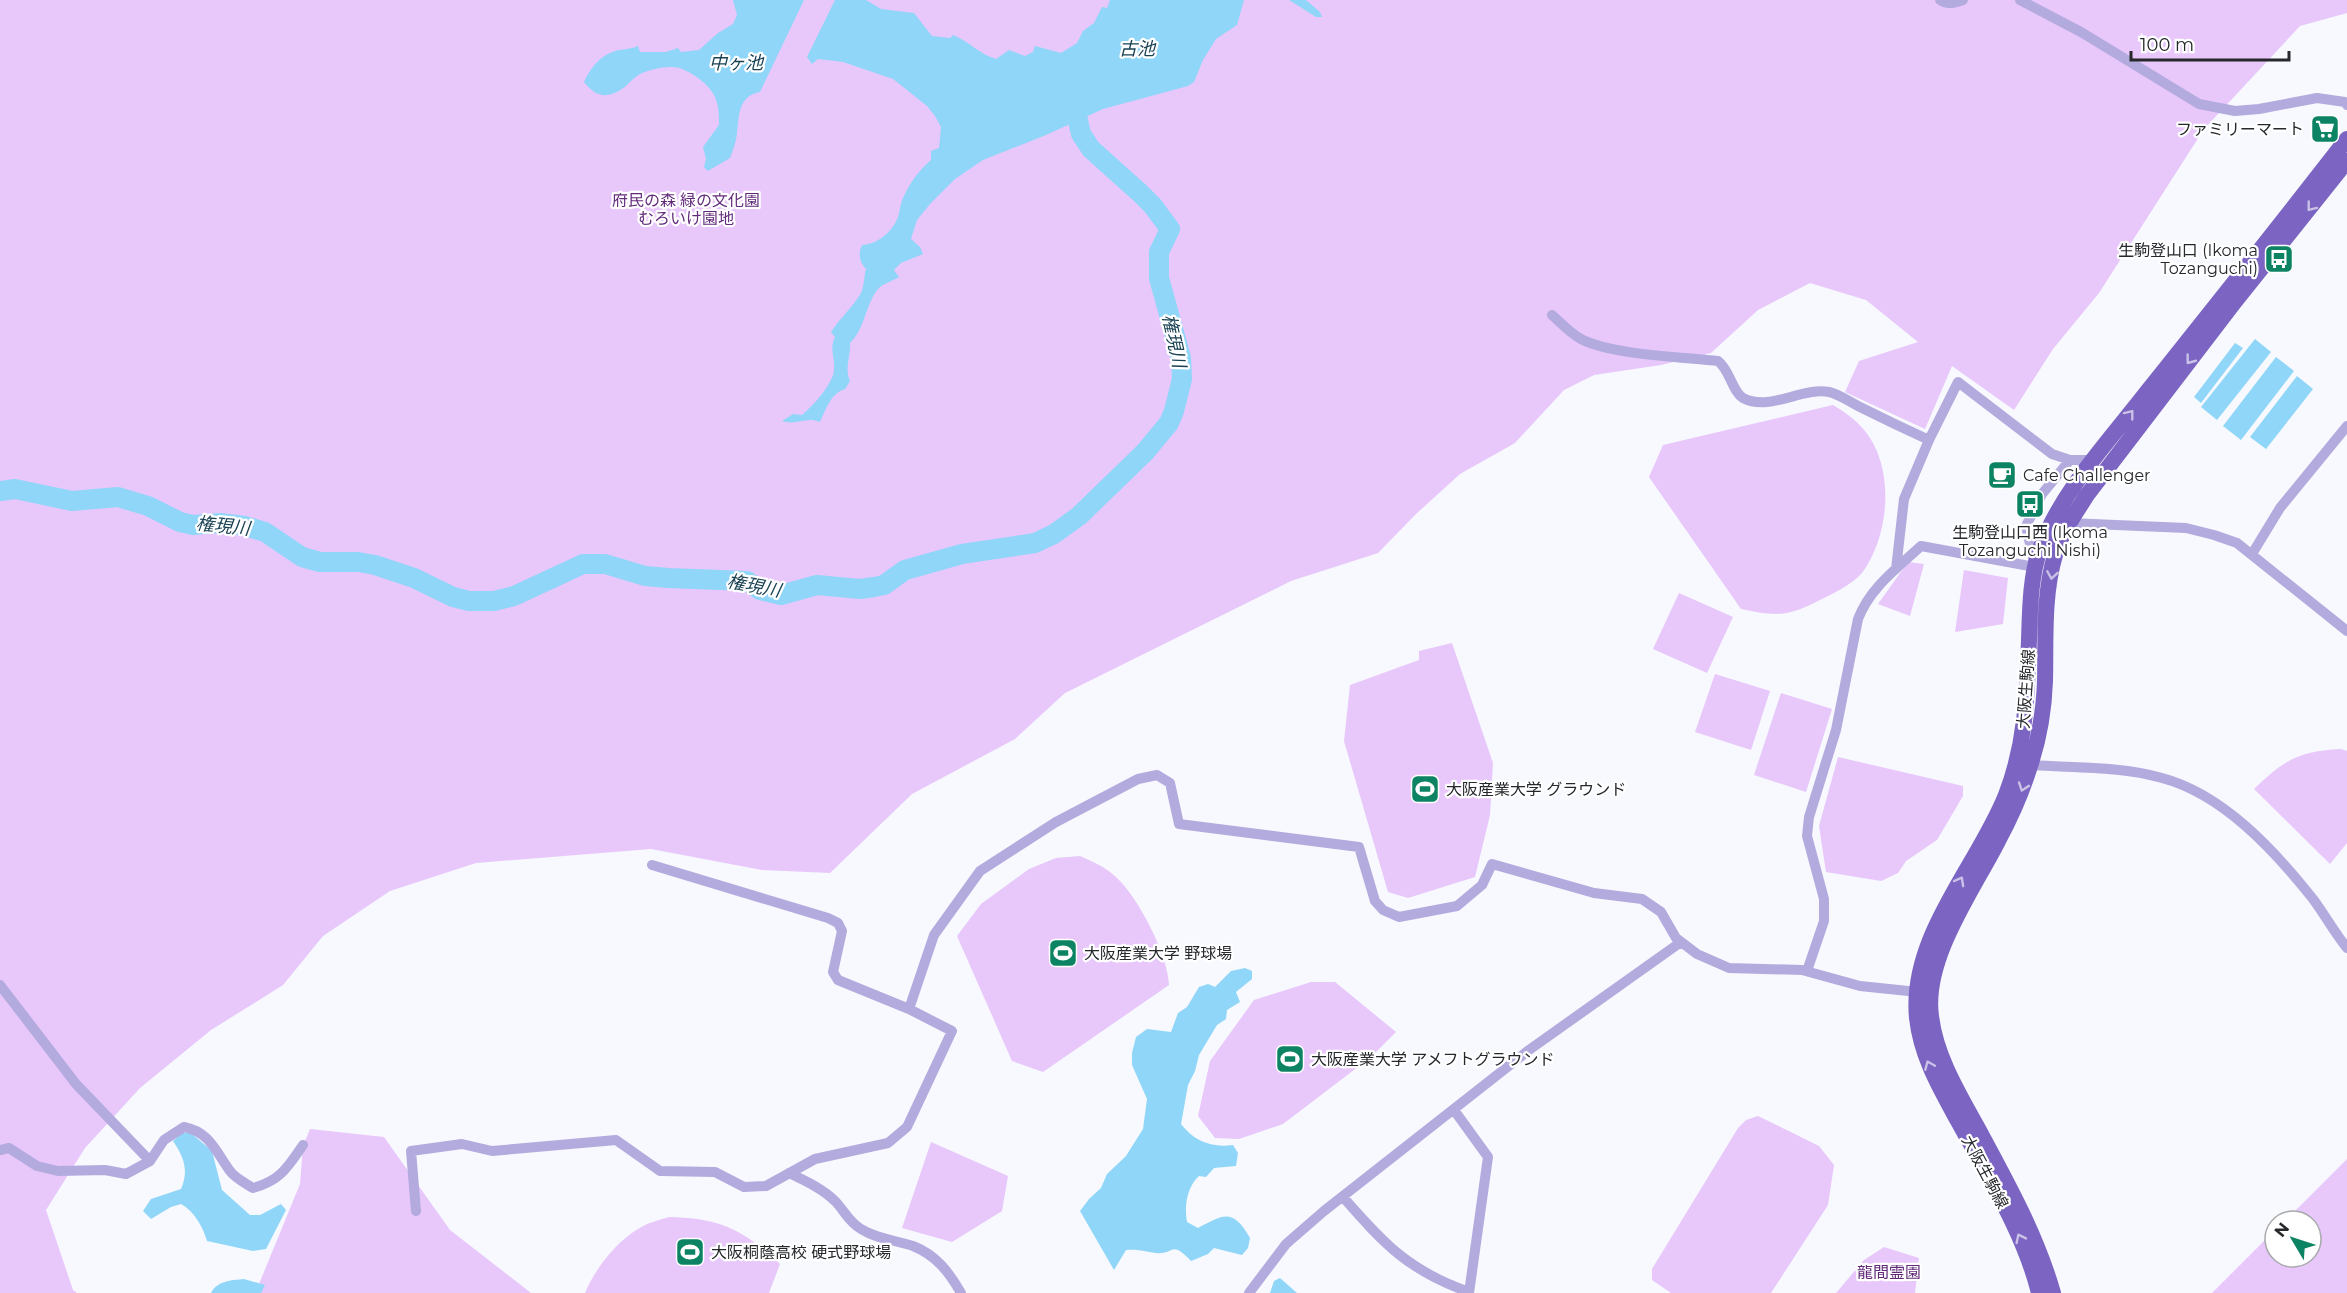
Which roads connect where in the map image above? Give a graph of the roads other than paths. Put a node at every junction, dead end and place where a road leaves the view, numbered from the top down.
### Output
1 (1940, 0) edge
2 (1963, 0) edge
3 (2020, 0) edge
4 (2347, 105) edge
5 (2347, 139) edge
6 (2347, 161) edge
7 (1552, 315) dead end
8 (2347, 426) edge
9 (1929, 440) junction
10 (2070, 460) junction
11 (2094, 460) junction
12 (2069, 523) junction
13 (2252, 554) junction
14 (2035, 567) junction
15 (1896, 569) junction
16 (2347, 631) edge
17 (2031, 765) junction
18 (652, 865) dead end
19 (1681, 942) junction
20 (2347, 948) edge
21 (1806, 971) junction
22 (0, 985) edge
23 (1918, 992) junction
24 (909, 1009) junction
25 (1454, 1110) junction
26 (303, 1146) dead end
27 (0, 1150) edge
28 (150, 1161) junction
29 (789, 1173) junction
30 (1343, 1197) junction
31 (416, 1211) dead end
32 (961, 1293) edge
33 (1249, 1293) edge
34 (1469, 1293) edge
35 (2039, 1293) edge
36 (2053, 1293) edge

1 - 2 street
3 - 4 street
11 -> 5 main road, 大阪生駒線
6 -> 12 main road, 大阪生駒線
7 - 9 street
8 - 13 street
9 - 10 street
9 - 15 street
10 - 11 street
10 - 14 street
11 - 14 main road, 大阪生駒線
12 - 13 street
12 -> 17 main road, 大阪生駒線
13 - 16 street
14 - 15 street
23 -> 14 main road, 大阪生駒線
15 - 21 street
17 - 20 street
17 -> 36 main road, 大阪生駒線
18 - 24 street
19 - 21 street
19 - 24 street
19 - 25 street
21 - 23 street
22 - 28 street
35 -> 23 main road, 大阪生駒線
24 - 29 street
25 - 30 street
25 - 34 street
26 - 28 street
27 - 28 street
29 - 31 street
29 - 32 street
30 - 33 street
30 - 34 street

